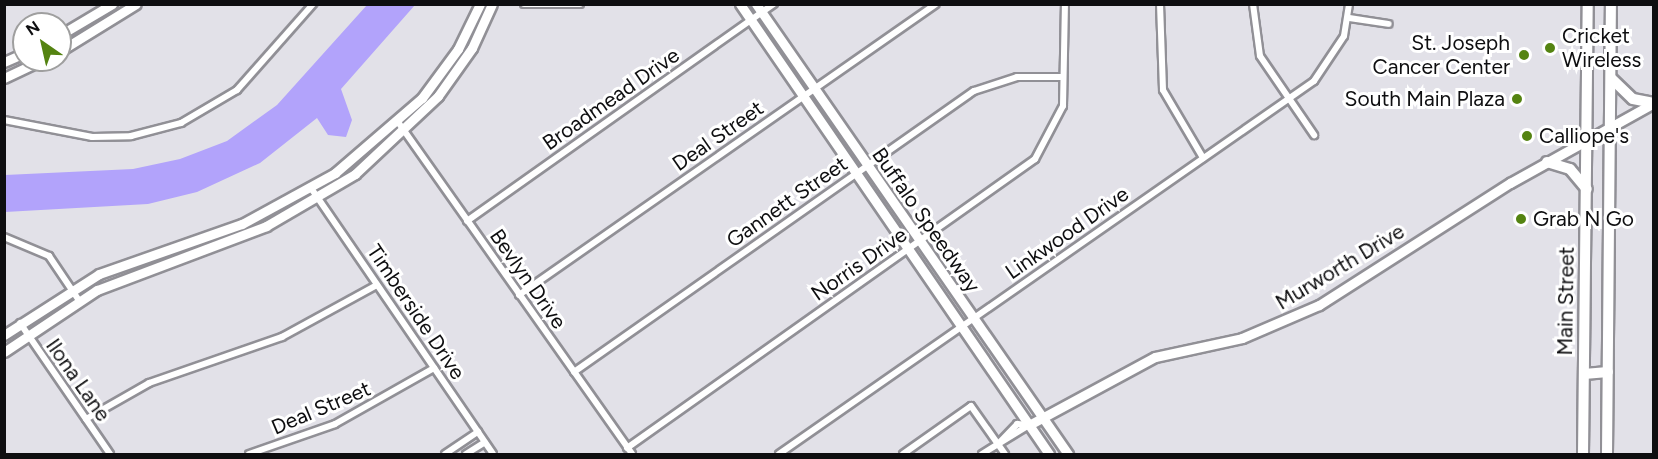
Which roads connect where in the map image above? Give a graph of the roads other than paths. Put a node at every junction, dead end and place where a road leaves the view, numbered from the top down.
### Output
1 (112, 4) edge
2 (136, 4) edge
3 (313, 4) edge
4 (480, 4) edge
5 (492, 4) edge
6 (524, 4) edge
7 (580, 4) edge
8 (740, 4) edge
9 (756, 4) edge
10 (774, 4) edge
11 (936, 4) edge
12 (1065, 4) edge
13 (1160, 4) edge
14 (1253, 4) edge
15 (1349, 4) edge
16 (1588, 4) edge
17 (1611, 4) edge
18 (762, 13) junction
19 (1349, 18) junction
20 (751, 21) junction
21 (1389, 24) dead end
22 (72, 28) edge
23 (72, 44) edge
24 (1063, 76) junction
25 (1611, 78) junction
26 (814, 89) junction
27 (802, 97) junction
28 (1289, 99) junction
29 (1653, 103) edge
30 (4, 120) edge
31 (398, 122) junction
32 (1610, 127) junction
33 (405, 131) junction
34 (1314, 135) dead end
35 (1587, 141) junction
36 (1203, 158) junction
37 (1546, 162) junction
38 (868, 166) junction
39 (855, 175) junction
40 (311, 189) junction
41 (1587, 189) junction
42 (318, 199) junction
43 (467, 221) junction
44 (4, 237) edge
45 (920, 241) junction
46 (907, 250) junction
47 (377, 285) junction
48 (72, 288) junction
49 (519, 295) junction
50 (78, 299) junction
51 (974, 319) junction
52 (20, 323) junction
53 (962, 327) junction
54 (26, 333) junction
55 (4, 336) edge
56 (4, 352) edge
57 (434, 368) junction
58 (574, 372) junction
59 (1608, 372) junction
60 (1584, 374) junction
61 (1042, 418) junction
62 (86, 419) junction
63 (1029, 425) junction
64 (478, 432) junction
65 (485, 442) junction
66 (998, 444) junction
67 (627, 448) junction
68 (110, 454) edge
69 (249, 454) edge
70 (445, 454) edge
71 (466, 454) edge
72 (493, 454) edge
73 (632, 454) edge
74 (780, 454) edge
75 (903, 454) edge
76 (982, 454) edge
77 (1005, 454) edge
78 (1049, 454) edge
79 (1068, 454) edge
80 (1583, 454) edge
81 (1607, 454) edge

1 - 22 main road
2 - 23 main road
3 - 30 street
4 - 31 main road
5 - 33 main road
6 - 7 street
8 - 20 main road, Buffalo Speedway
9 - 18 main road, Buffalo Speedway
10 - 18 street, Broadmead Drive
11 - 26 street, Deal Street
12 - 24 street, Norris Drive
13 - 36 street
14 - 28 street
15 - 19 street, Linkwood Drive
16 - 35 main road, Main Street
17 - 25 main road, Main Street
18 - 20 street, Broadmead Drive
18 - 26 main road, Buffalo Speedway
19 - 21 street
19 - 28 street, Linkwood Drive
20 - 27 main road, Buffalo Speedway
20 - 43 street, Broadmead Drive
24 - 38 street, Gannett Street
24 - 45 street, Norris Drive
25 - 29 main road
25 - 32 main road, Main Street
26 - 27 street, Deal Street
26 - 38 main road, Buffalo Speedway
27 - 39 main road, Buffalo Speedway
27 - 49 street, Deal Street
28 - 34 street
28 - 36 street, Linkwood Drive
29 - 32 main road, Murworth Drive
31 - 33 street, Bevlyn Drive
31 - 40 main road
32 - 35 main road, Murworth Drive
32 - 59 main road, Main Street
33 - 42 main road
33 - 43 street, Bevlyn Drive
35 - 37 main road, Murworth Drive
35 - 41 main road, Main Street
36 - 51 street, Linkwood Drive
37 - 41 main road
37 - 61 main road, Murworth Drive
38 - 39 street, Gannett Street
38 - 45 main road, Buffalo Speedway
39 - 46 main road, Buffalo Speedway
39 - 58 street, Gannett Street
40 - 42 street, Timberside Drive
40 - 48 main road
41 - 60 main road, Main Street
42 - 47 street, Timberside Drive
42 - 50 main road
43 - 49 street, Bevlyn Drive
44 - 48 street
45 - 46 street, Norris Drive
45 - 51 main road, Buffalo Speedway
46 - 53 main road, Buffalo Speedway
46 - 67 street, Norris Drive
47 - 57 street, Timberside Drive
47 - 62 street
48 - 50 street
48 - 52 main road
49 - 58 street, Bevlyn Drive
50 - 54 main road
51 - 53 street, Linkwood Drive
51 - 61 main road, Buffalo Speedway
52 - 54 street, Ilona Lane
52 - 55 main road
53 - 63 main road, Buffalo Speedway
53 - 74 street, Linkwood Drive
54 - 56 main road
54 - 62 street, Ilona Lane
57 - 64 street, Timberside Drive
57 - 69 street, Deal Street
58 - 67 street, Bevlyn Drive
59 - 60 main road
59 - 81 main road, Main Street
60 - 80 main road, Main Street
61 - 63 main road, Murworth Drive
61 - 79 main road, Buffalo Speedway
62 - 68 street, Ilona Lane
63 - 66 street
63 - 78 main road, Buffalo Speedway
64 - 65 street, Timberside Drive
64 - 70 street
65 - 71 street
65 - 72 street, Timberside Drive
66 - 75 street
66 - 76 street
66 - 77 street
67 - 73 street, Bevlyn Drive

